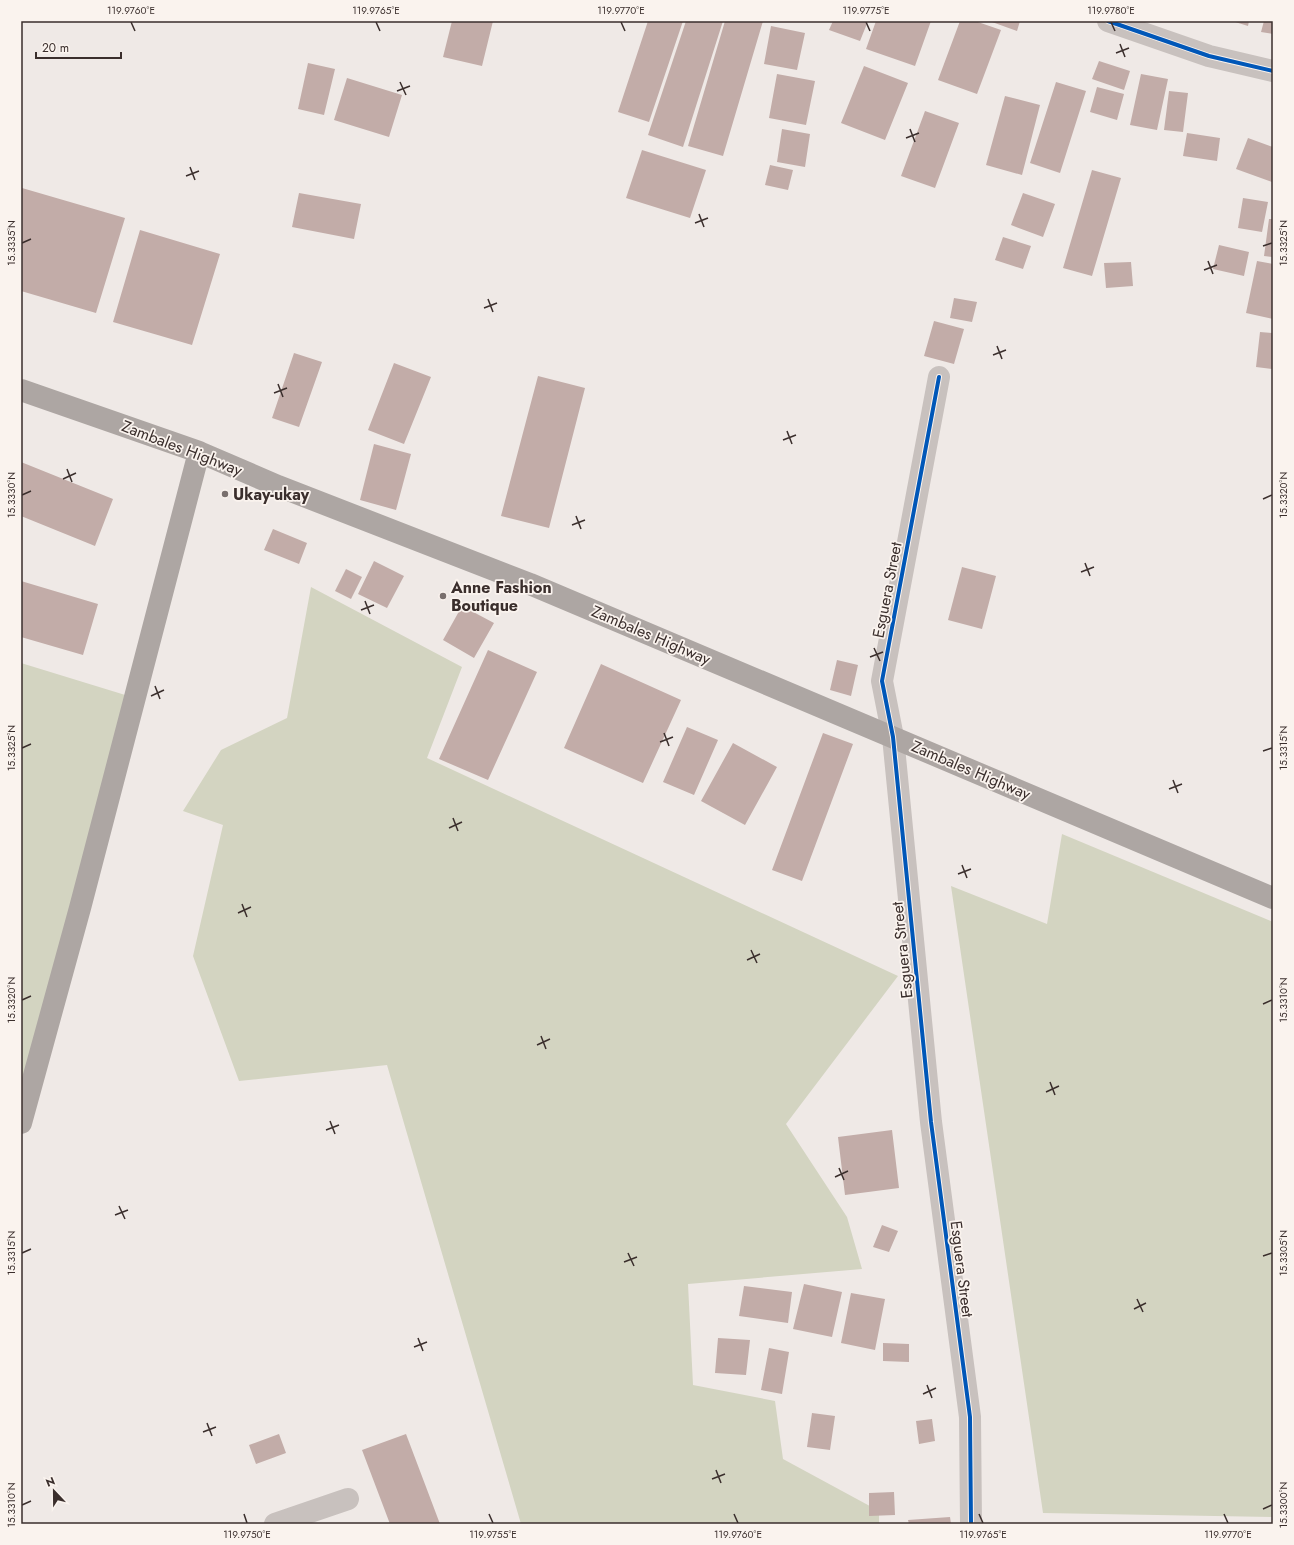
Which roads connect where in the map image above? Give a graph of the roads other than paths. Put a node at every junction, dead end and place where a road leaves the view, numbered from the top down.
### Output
1 (1108, 21) edge
2 (1273, 71) edge
3 (939, 378) dead end
4 (21, 390) edge
5 (199, 452) junction
6 (893, 737) junction
7 (1273, 898) edge
8 (21, 1123) edge
9 (348, 1499) dead end
10 (275, 1524) edge
11 (971, 1524) edge

1 - 2 street
3 - 6 street, Esguera Street
4 - 5 main road, Zambales Highway
5 - 6 main road, Zambales Highway
5 - 8 main road
6 - 7 main road, Zambales Highway
6 - 11 street, Esguera Street
9 - 10 street

